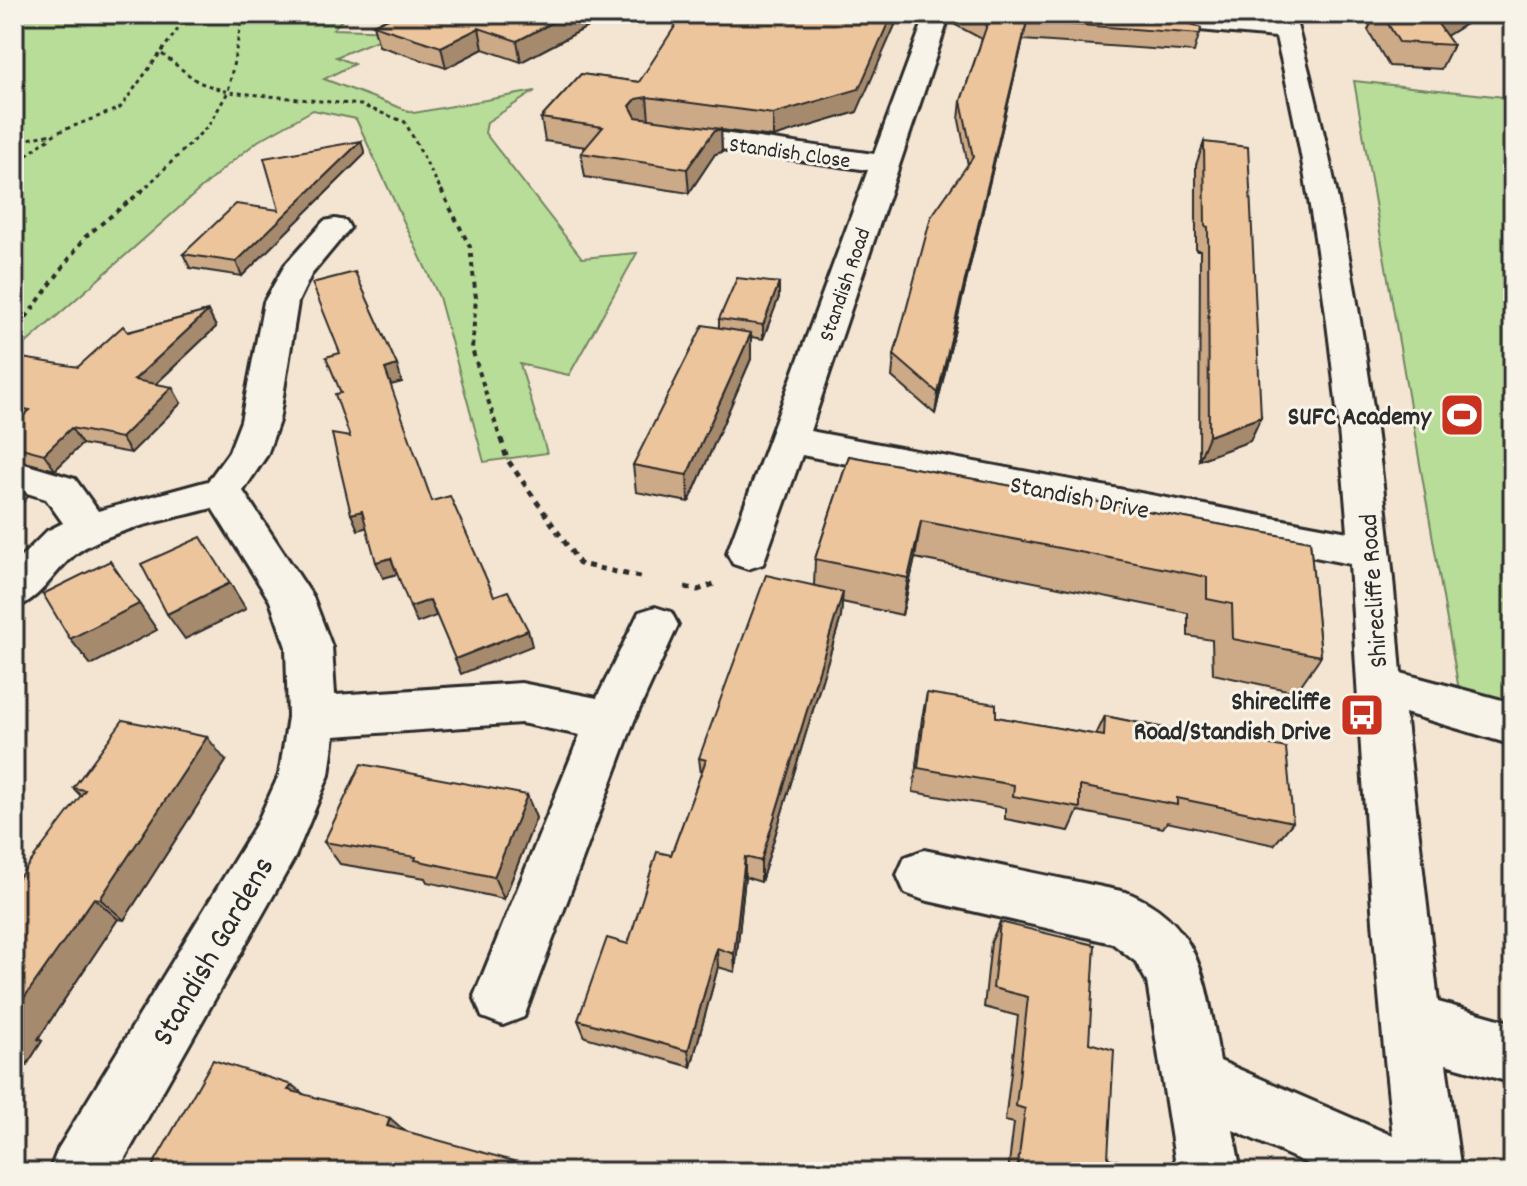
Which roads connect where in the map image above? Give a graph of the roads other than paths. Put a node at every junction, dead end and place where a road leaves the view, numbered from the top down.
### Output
1 (938, 14) edge
2 (1100, 14) edge
3 (1284, 22) edge
4 (649, 131) edge
5 (884, 164) junction
6 (335, 228) dead end
7 (790, 440) junction
8 (14, 475) edge
9 (222, 491) junction
10 (87, 529) junction
11 (1371, 552) junction
12 (748, 553) road end
13 (14, 591) edge
14 (664, 597) road end
15 (1379, 686) junction
16 (312, 717) junction
17 (610, 721) junction
18 (1513, 724) edge
19 (924, 875) dead end
20 (503, 996) dead end
21 (1409, 1023) junction
22 (1513, 1053) edge
23 (1195, 1081) junction
24 (81, 1172) edge
25 (1209, 1172) edge
26 (1399, 1172) edge
27 (1429, 1172) edge

1 - 5 street, Standish Road
2 - 3 street
3 - 11 street, Shirecliffe Road
4 - 5 street, Standish Close
5 - 7 street, Standish Road
6 - 9 street
7 - 11 street, Standish Drive
7 - 12 street, Standish Road
8 - 10 street
9 - 10 street
9 - 16 street, Standish Gardens
10 - 13 street
11 - 15 street, Shirecliffe Road
14 - 17 street
15 - 18 street
15 - 21 street, Shirecliffe Road
16 - 17 street
16 - 24 street, Standish Gardens
17 - 20 street
19 - 23 street
21 - 22 street
21 - 27 street, Shirecliffe Road
23 - 25 street
23 - 26 street

